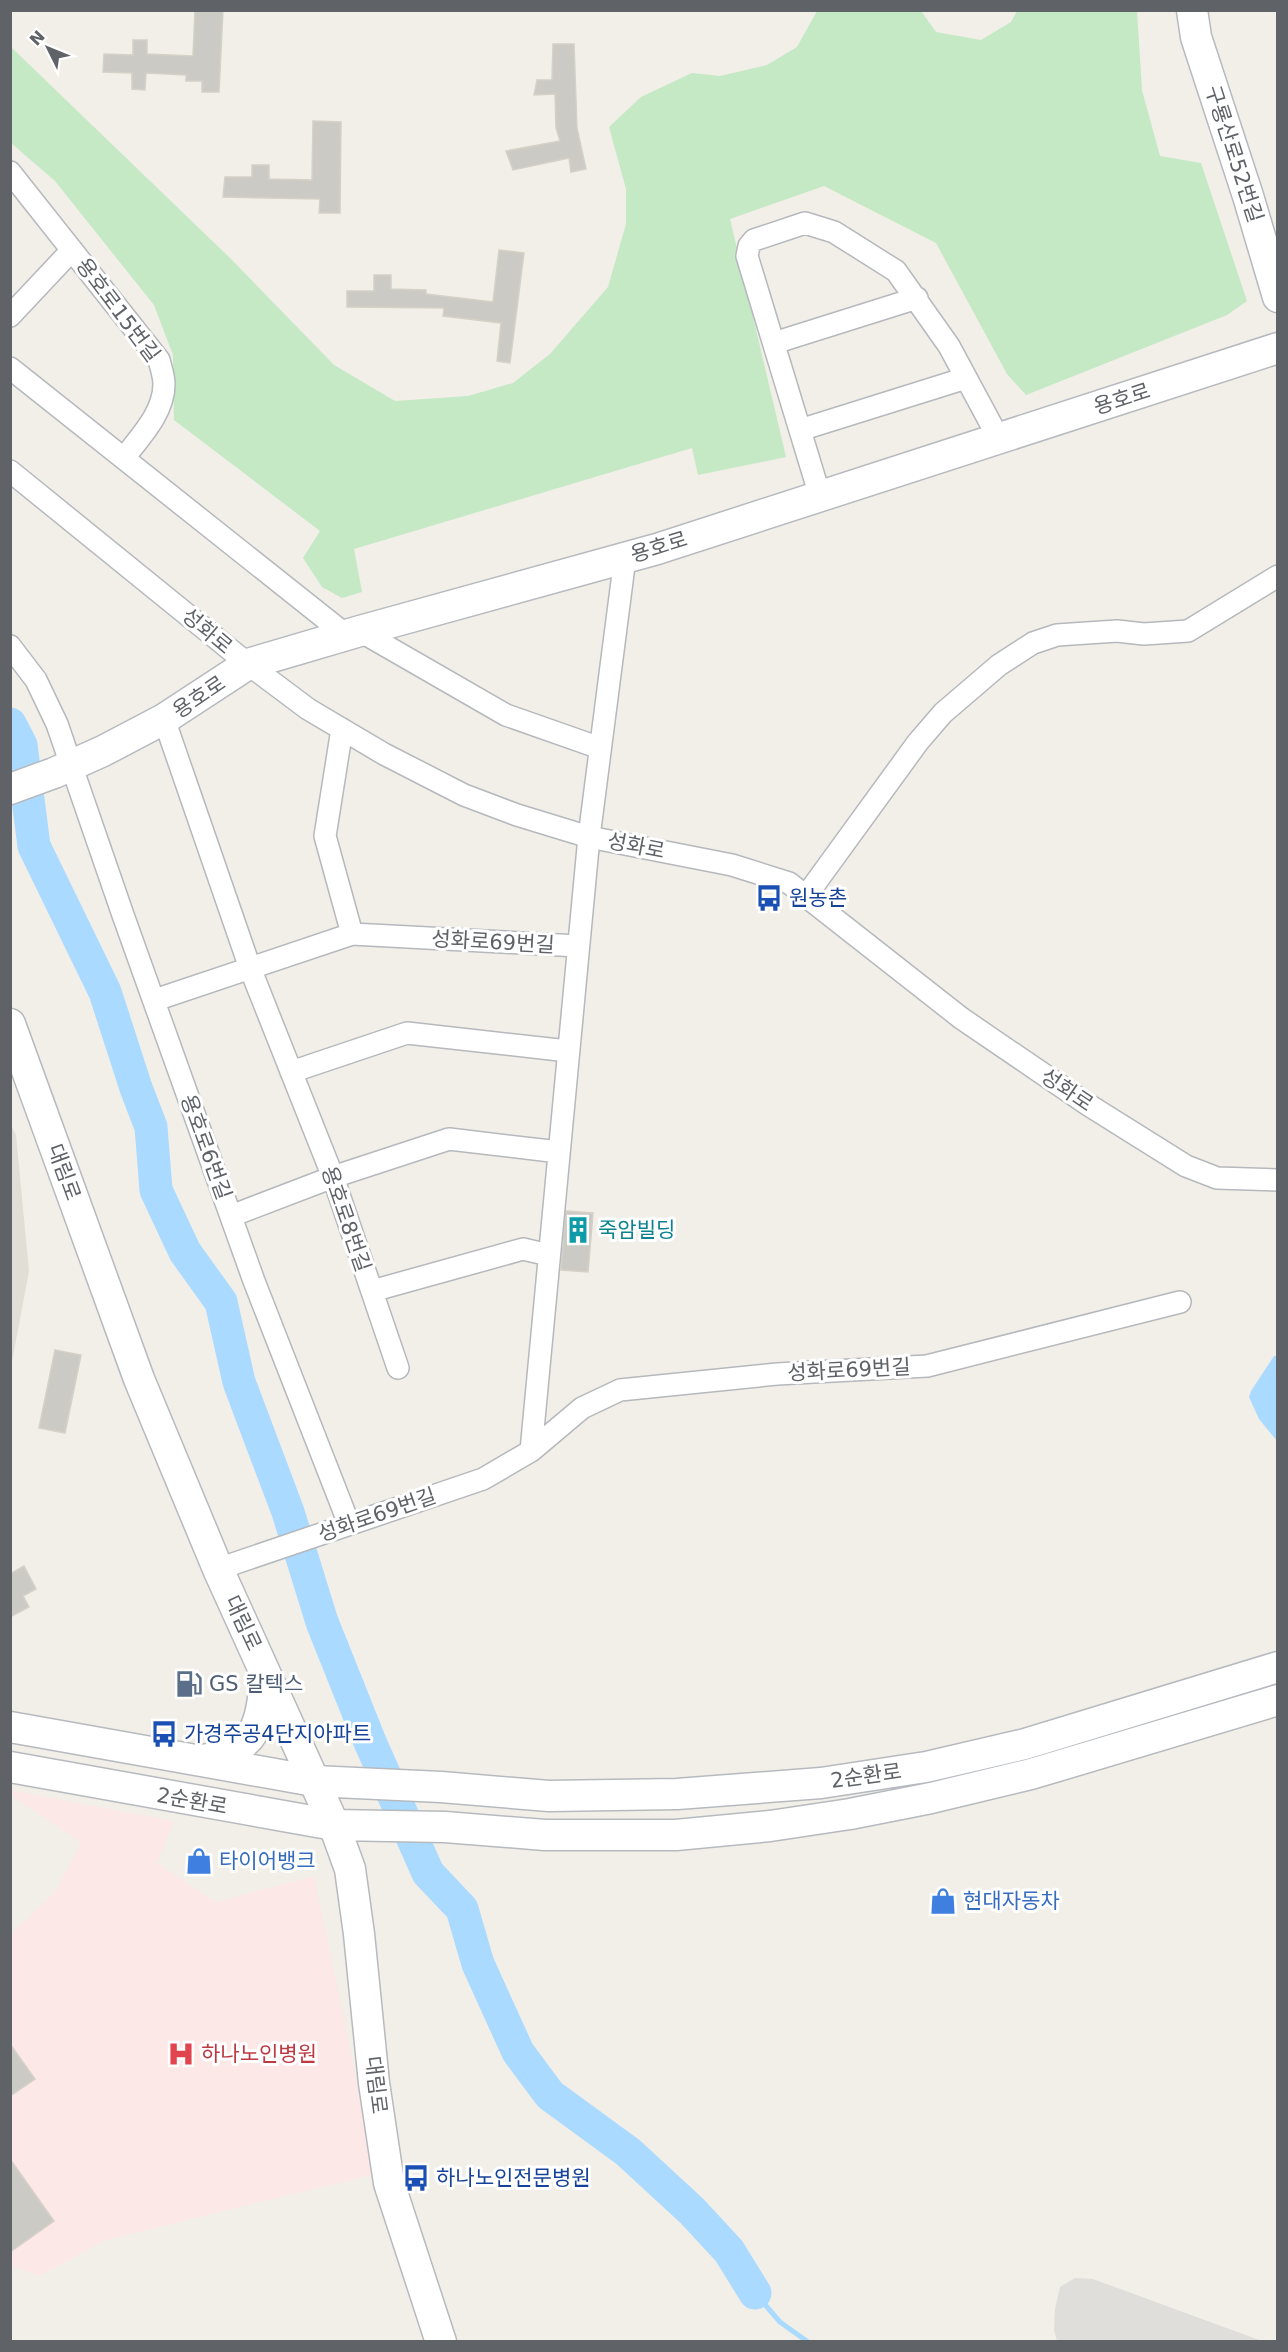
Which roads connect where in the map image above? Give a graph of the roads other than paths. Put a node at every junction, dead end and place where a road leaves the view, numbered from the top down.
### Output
1 (1192, 10) edge
2 (10, 172) edge
3 (72, 250) junction
4 (1278, 297) edge
5 (917, 298) junction
6 (10, 316) edge
7 (774, 344) junction
8 (1278, 348) edge
9 (10, 368) edge
10 (966, 378) junction
11 (800, 430) junction
12 (999, 439) junction
13 (124, 458) junction
14 (10, 471) edge
15 (820, 496) junction
16 (625, 558) junction
17 (1278, 576) edge
18 (353, 633) junction
19 (10, 646) edge
20 (248, 664) junction
21 (164, 719) junction
22 (342, 729) junction
23 (600, 747) junction
24 (63, 769) junction
25 (10, 789) edge
26 (589, 837) junction
27 (806, 896) junction
28 (352, 934) junction
29 (578, 946) junction
30 (250, 968) junction
31 (158, 999) dead end
32 (10, 1024) edge
33 (568, 1051) junction
34 (291, 1072) junction
35 (559, 1152) junction
36 (333, 1177) junction
37 (1278, 1180) edge
38 (231, 1216) junction
39 (549, 1255) junction
40 (372, 1291) junction
41 (1180, 1302) dead end
42 (398, 1368) dead end
43 (531, 1451) junction
44 (349, 1524) junction
45 (218, 1569) junction
46 (1278, 1667) edge
47 (265, 1671) junction
48 (1278, 1700) edge
49 (10, 1727) edge
50 (199, 1761) junction
51 (10, 1767) edge
52 (314, 1781) junction
53 (334, 1825) junction
54 (441, 2342) edge

1 - 4 street, 구룡산로52번길
2 - 3 street, 용호로15번길
3 - 6 street
3 - 13 street, 용호로15번길
5 - 7 street
5 - 7 street
5 - 10 street
7 - 11 street
8 - 12 street, 용호로
9 - 13 street
10 - 11 street
10 - 12 street
11 - 15 street
12 - 15 street, 용호로
13 - 18 street
14 - 20 street, 성화로
15 - 16 street, 용호로
16 - 18 street, 용호로
16 - 23 street, 성화로69번길
17 - 27 street
18 - 20 street, 용호로
18 - 23 street
19 - 24 street, 용호로6번길
20 - 21 street, 용호로
20 - 22 street, 성화로
21 - 24 street, 용호로
21 - 30 street, 용호로8번길
22 - 26 street, 성화로
22 - 28 street
23 - 26 street, 성화로69번길
24 - 25 street, 용호로
24 - 38 street, 용호로6번길
26 - 27 street, 성화로
26 - 29 street, 성화로69번길
27 - 37 street, 성화로
28 - 29 street, 성화로69번길
28 - 30 street
29 - 33 street, 성화로69번길
30 - 31 street
30 - 34 street, 용호로8번길
32 - 45 street, 대림로
33 - 34 street
33 - 35 street, 성화로69번길
34 - 36 street, 용호로8번길
35 - 36 street
35 - 39 street, 성화로69번길
36 - 38 street
36 - 40 street, 용호로8번길
38 - 44 street, 용호로6번길
39 - 40 street
39 - 43 street, 성화로69번길
40 - 42 street, 용호로8번길
41 - 43 street, 성화로69번길
43 - 44 street, 성화로69번길
44 - 45 street, 성화로69번길
45 - 47 street, 대림로
46 - 52 street, 2순환로
47 - 50 street
47 - 52 street, 대림로
48 - 53 street, 2순환로
49 - 50 street, 2순환로
50 - 52 street, 2순환로
51 - 53 street, 2순환로
52 - 53 street, 대림로
53 - 54 street, 대림로

